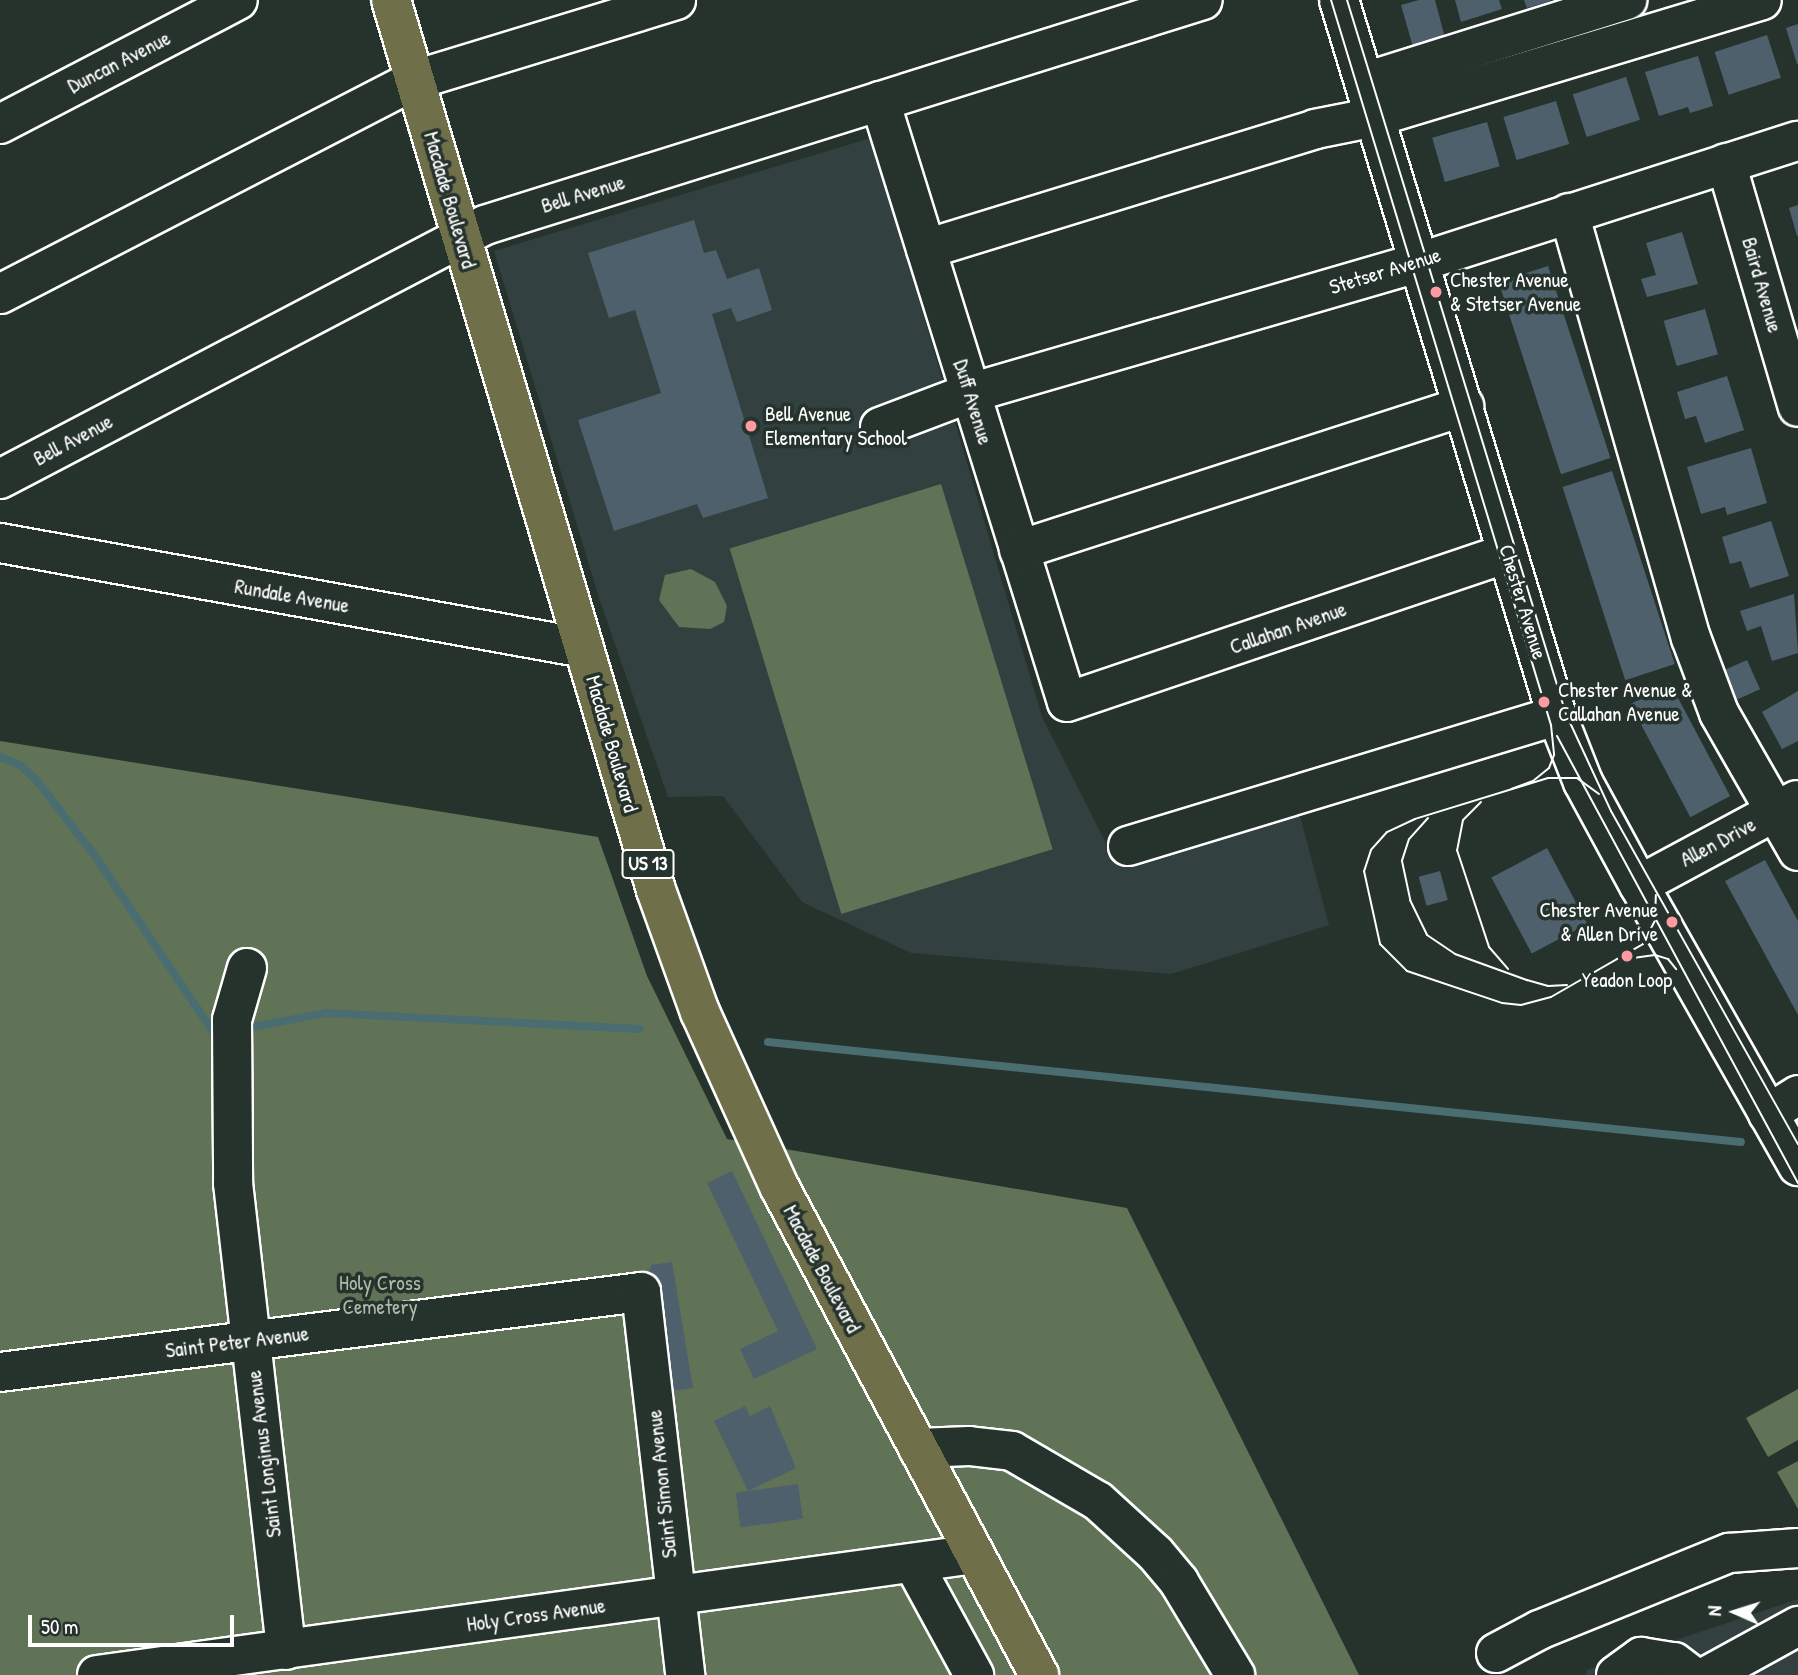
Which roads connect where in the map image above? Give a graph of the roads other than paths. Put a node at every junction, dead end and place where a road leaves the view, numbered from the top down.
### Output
1 (238, 0) edge
2 (391, 0) edge
3 (676, 0) edge
4 (1203, 0) edge
5 (1339, 0) edge
6 (1627, 0) edge
7 (1762, 0) edge
8 (415, 80) junction
9 (1370, 99) junction
10 (880, 101) junction
11 (0, 124) edge
12 (1798, 141) edge
13 (1726, 163) junction
14 (1569, 213) junction
15 (461, 236) junction
16 (926, 249) junction
17 (1420, 262) junction
18 (0, 294) edge
19 (970, 393) junction
20 (1464, 406) junction
21 (1798, 407) edge
22 (880, 427) dead end
23 (0, 479) edge
24 (0, 544) edge
25 (1019, 550) junction
26 (1508, 552) junction
27 (584, 648) junction
28 (1067, 702) joint
29 (1557, 716) junction
30 (1787, 806) edge
31 (1128, 846) dead end
32 (1798, 851) edge
33 (1639, 885) junction
34 (247, 968) dead end
35 (1783, 1105) edge
36 (1798, 1166) edge
37 (641, 1292) joint
38 (251, 1341) junction
39 (0, 1372) edge
40 (918, 1448) junction
41 (1798, 1548) edge
42 (975, 1555) junction
43 (913, 1563) junction
44 (674, 1595) junction
45 (1798, 1626) edge
46 (286, 1650) junction
47 (1496, 1653) dead end
48 (97, 1675) edge
49 (685, 1675) edge
50 (974, 1675) edge
51 (1039, 1675) edge
52 (1235, 1675) edge
53 (1616, 1675) edge
54 (1691, 1675) edge
55 (1709, 1675) edge

1 - 11 street, Duncan Avenue
2 - 8 main road, Macdade Boulevard / US 13
3 - 8 street
4 - 10 street, Bell Avenue
5 - 9 street, Chester Avenue
6 - 9 street
7 - 9 street
8 - 15 main road, Macdade Boulevard / US 13
8 - 18 street
9 - 16 street
9 - 17 street, Chester Avenue
10 - 15 street, Bell Avenue
10 - 16 street, Duff Avenue
12 - 13 street, Stetser Avenue
13 - 14 street, Stetser Avenue
13 - 21 street, Baird Avenue
14 - 17 street, Stetser Avenue
14 - 30 street
15 - 23 street, Bell Avenue
15 - 27 main road, Macdade Boulevard / US 13
16 - 19 street, Duff Avenue
17 - 19 street, Stetser Avenue
17 - 20 street, Chester Avenue
19 - 22 street, Stetser Avenue
19 - 25 street, Duff Avenue
20 - 25 street
20 - 26 street, Chester Avenue
24 - 27 street, Rundale Avenue
25 - 28 street, Duff Avenue
26 - 28 street, Callahan Avenue
26 - 29 street, Chester Avenue
27 - 40 main road, Macdade Boulevard / US 13
29 - 31 street
29 - 33 street, Chester Avenue
30 - 32 street
30 - 33 street, Allen Drive
33 - 35 street, Chester Avenue
34 - 38 street, Saint Longinus Avenue
35 - 36 street, Chester Avenue
37 - 38 street, Saint Peter Avenue
37 - 44 street, Saint Simon Avenue
38 - 39 street, Saint Peter Avenue
38 - 46 street, Saint Longinus Avenue
40 - 42 main road, Macdade Boulevard / US 13
40 - 52 street
41 - 47 street
42 - 43 street, Holy Cross Avenue
42 - 51 main road, Macdade Boulevard / US 13
43 - 44 street, Holy Cross Avenue
43 - 50 street
44 - 46 street, Holy Cross Avenue
44 - 49 street, Saint Simon Avenue
45 - 55 street
46 - 48 street, Holy Cross Avenue
53 - 54 street

